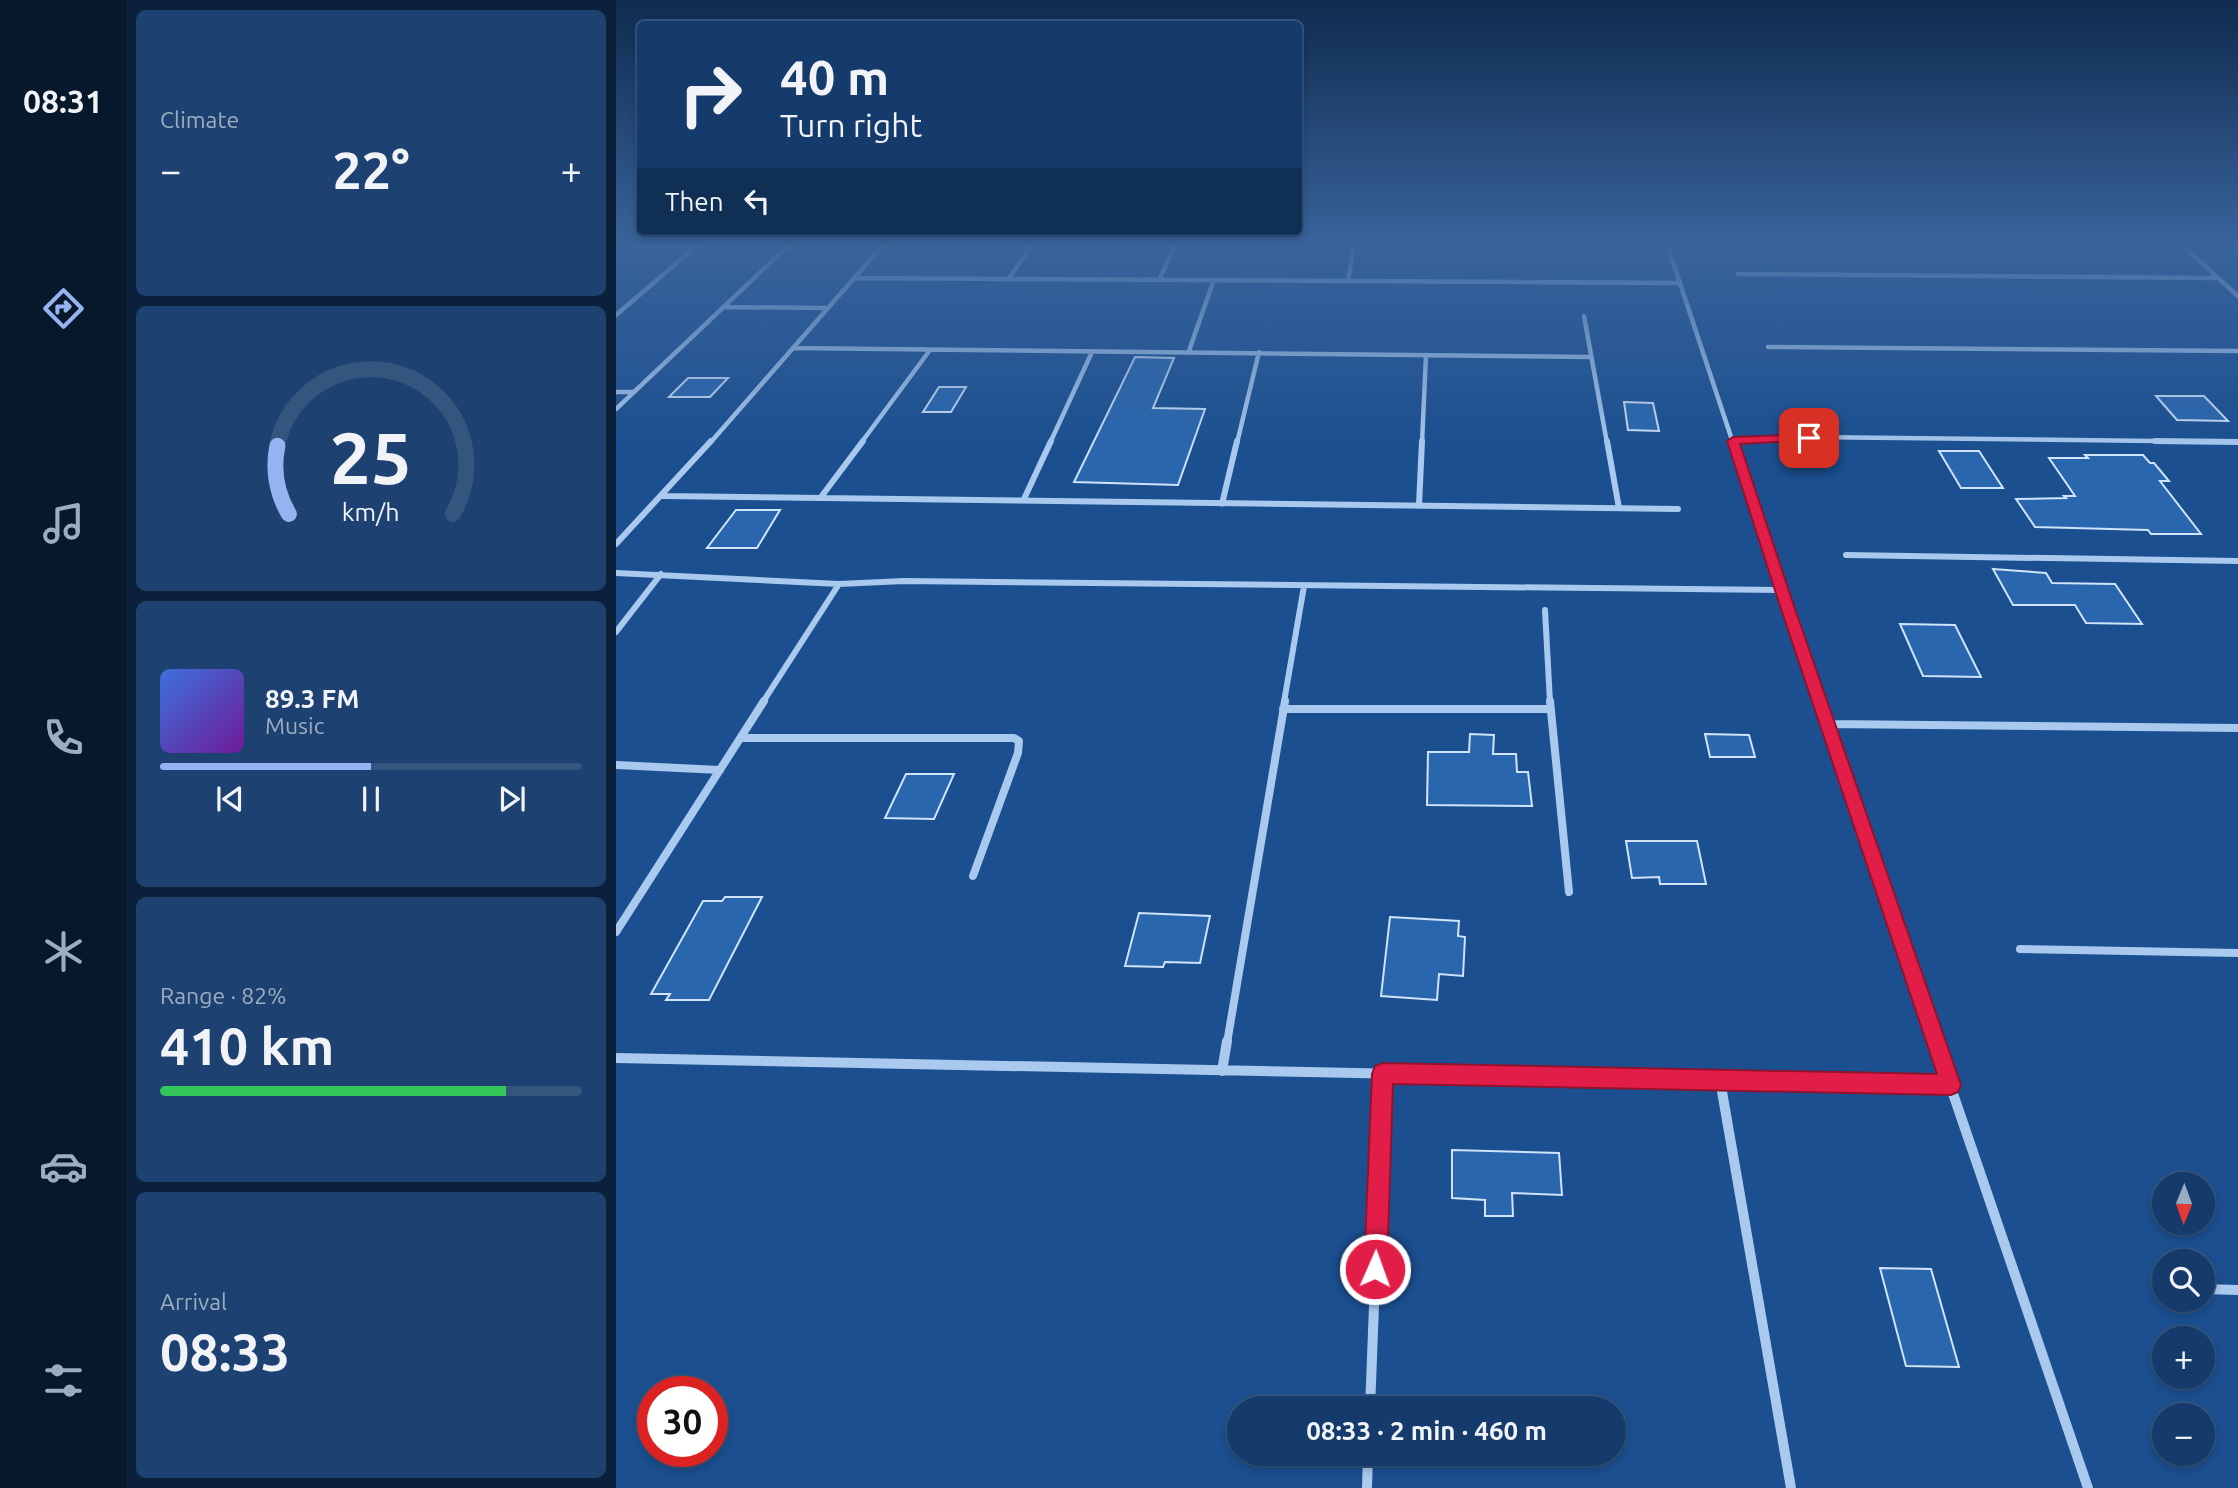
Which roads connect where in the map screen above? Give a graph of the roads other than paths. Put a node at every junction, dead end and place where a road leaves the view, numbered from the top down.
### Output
1 (716, 313) edge
2 (822, 313) edge
3 (1202, 313) edge
4 (1690, 313) edge
5 (1584, 316) dead end
6 (1768, 347) dead end
7 (793, 348) junction
8 (930, 350) junction
9 (1189, 351) junction
10 (2238, 351) edge
11 (1092, 352) junction
12 (1259, 352) junction
13 (1426, 355) junction
14 (1591, 357) junction
15 (616, 392) edge
16 (634, 392) junction
17 (616, 409) edge
18 (1733, 441) junction
19 (2238, 442) edge
20 (663, 496) junction
21 (821, 497) junction
22 (1024, 499) junction
23 (1222, 503) junction
24 (1419, 505) junction
25 (1619, 508) junction
26 (1678, 509) dead end
27 (616, 544) edge
28 (1846, 555) dead end
29 (2238, 561) edge
30 (616, 573) edge
31 (661, 574) junction
32 (839, 584) junction
33 (1304, 586) junction
34 (1782, 590) junction
35 (1545, 610) dead end
36 (616, 632) edge
37 (1283, 709) junction
38 (1550, 709) junction
39 (1828, 724) junction
40 (2238, 728) edge
41 (742, 738) junction
42 (616, 765) edge
43 (720, 770) junction
44 (973, 876) dead end
45 (1569, 891) dead end
46 (616, 932) edge
47 (2020, 949) dead end
48 (2238, 953) edge
49 (616, 1058) edge
50 (1222, 1071) junction
51 (1383, 1074) junction
52 (1720, 1080) junction
53 (1951, 1085) junction
54 (2215, 1289) edge
55 (2238, 1290) edge
56 (1371, 1396) edge
57 (1368, 1466) edge
58 (1367, 1488) edge
59 (1791, 1488) edge
60 (2088, 1488) edge

1 - 16 street
2 - 7 street
3 - 9 street
4 - 18 street
5 - 14 street
6 - 10 street
7 - 8 street
7 - 20 street
8 - 11 street
8 - 21 street
9 - 11 street
9 - 12 street
11 - 22 street
12 - 13 street
12 - 23 street
13 - 14 street
13 - 24 street
14 - 25 street
15 - 16 street
16 - 17 street
18 - 19 street
18 - 34 street
20 - 21 street
20 - 27 street
21 - 22 street
22 - 23 street
23 - 24 street
24 - 25 street
25 - 26 street
28 - 29 street
30 - 31 street
31 - 32 street
31 - 36 street
32 - 33 street
32 - 41 street
33 - 34 street
33 - 37 street
34 - 39 street
35 - 38 street
37 - 38 street
37 - 50 street
38 - 45 street
39 - 40 street
39 - 53 street
41 - 43 street
41 - 44 street
42 - 43 street
43 - 46 street
47 - 48 street
49 - 50 street
50 - 51 street
51 - 52 street
51 - 56 street
52 - 53 street
52 - 59 street
53 - 60 street
54 - 55 street
57 - 58 street

